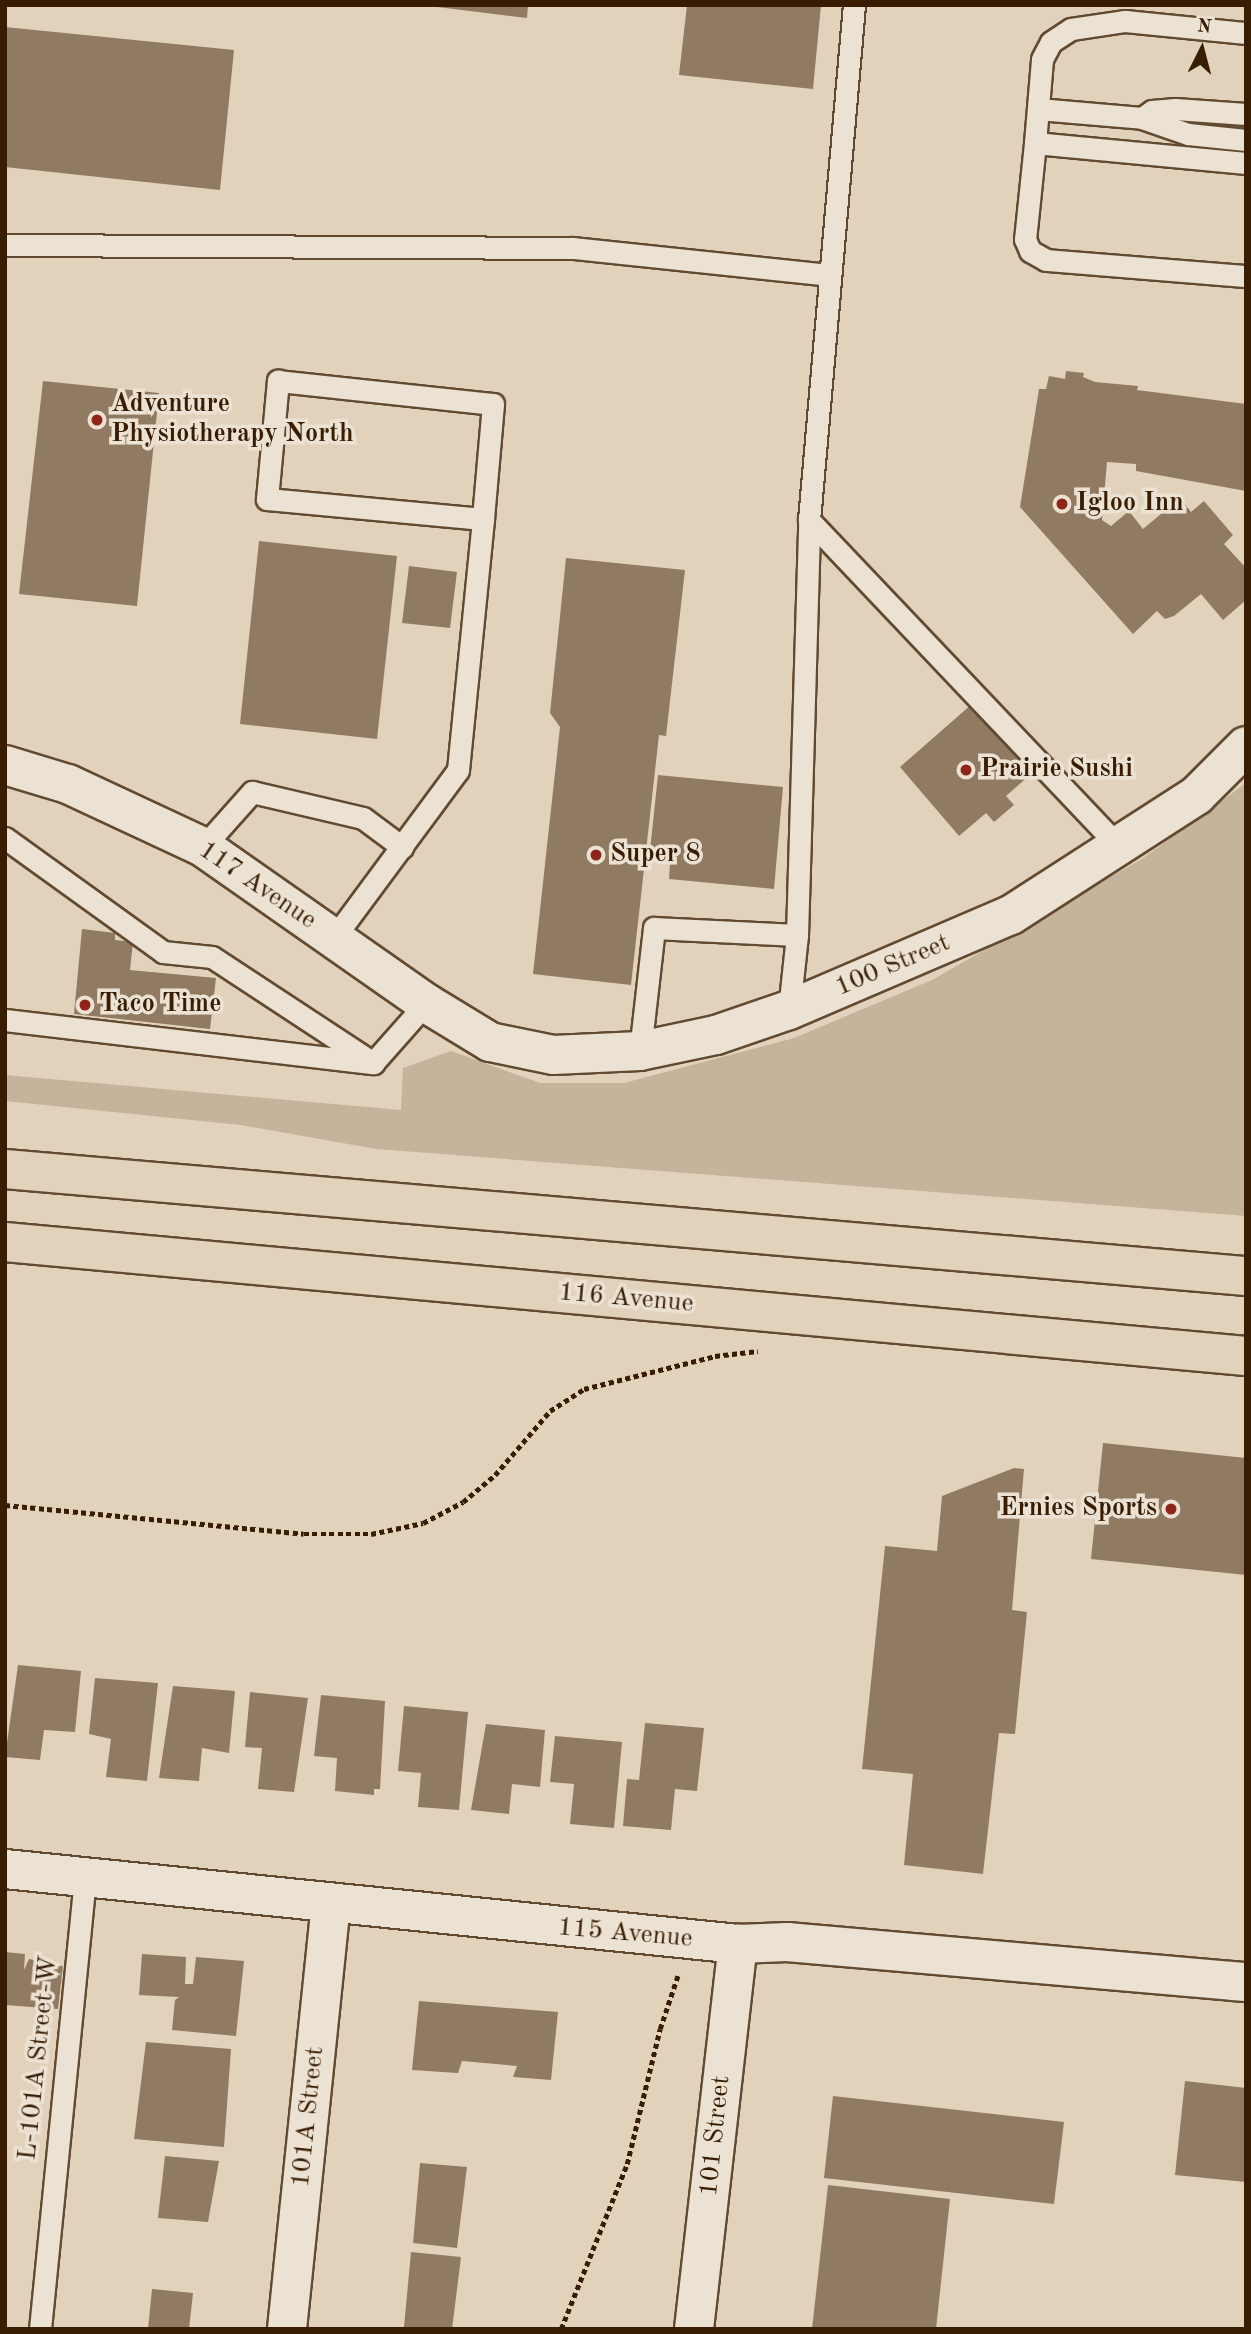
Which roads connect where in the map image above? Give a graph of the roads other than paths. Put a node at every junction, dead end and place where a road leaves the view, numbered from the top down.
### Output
1 (854, 5) edge
2 (1246, 33) edge
3 (1038, 109) junction
4 (1246, 114) edge
5 (1143, 118) junction
6 (1246, 140) edge
7 (1035, 143) junction
8 (1246, 163) edge
9 (5, 244) edge
10 (828, 275) junction
11 (1246, 276) edge
12 (482, 519) junction
13 (809, 520) junction
14 (1246, 746) edge
15 (5, 765) edge
16 (5, 838) edge
17 (402, 847) junction
18 (202, 848) junction
19 (1120, 848) junction
20 (797, 935) junction
21 (334, 939) junction
22 (426, 1003) junction
23 (789, 1010) junction
24 (5, 1020) edge
25 (491, 1042) joint
26 (640, 1051) junction
27 (373, 1063) junction
28 (5, 1169) edge
29 (5, 1242) edge
30 (1246, 1276) edge
31 (1246, 1356) edge
32 (5, 1869) edge
33 (85, 1877) junction
34 (331, 1905) junction
35 (738, 1944) junction
36 (1246, 1982) edge
37 (40, 2329) edge
38 (287, 2329) edge
39 (694, 2329) edge

1 - 10 lane
2 - 3 lane
3 - 5 lane
3 - 7 lane
4 - 5 lane
5 - 6 lane
7 - 8 lane
7 - 11 lane
9 - 10 lane
10 - 13 lane
12 - 12 lane
12 - 17 lane
13 - 19 lane
13 - 20 lane
14 - 19 street, 100 Street
15 - 18 street, 117 Avenue
16 - 27 lane
17 - 18 lane
17 - 21 lane
18 - 21 street, 117 Avenue
19 - 23 street, 100 Street
20 - 23 lane
20 - 26 lane
21 - 22 street, 117 Avenue
22 - 25 street, 117 Avenue
22 - 27 lane
23 - 26 street, 100 Street
24 - 27 lane
25 - 26 street, 100 Street
28 - 30 main road
29 - 31 main road, 116 Avenue
32 - 33 street, 115 Avenue
33 - 34 street, 115 Avenue
33 - 37 lane, L-101A Street-W
34 - 35 street, 115 Avenue
34 - 38 street, 101A Street
35 - 36 street, 115 Avenue
35 - 39 street, 101 Street

